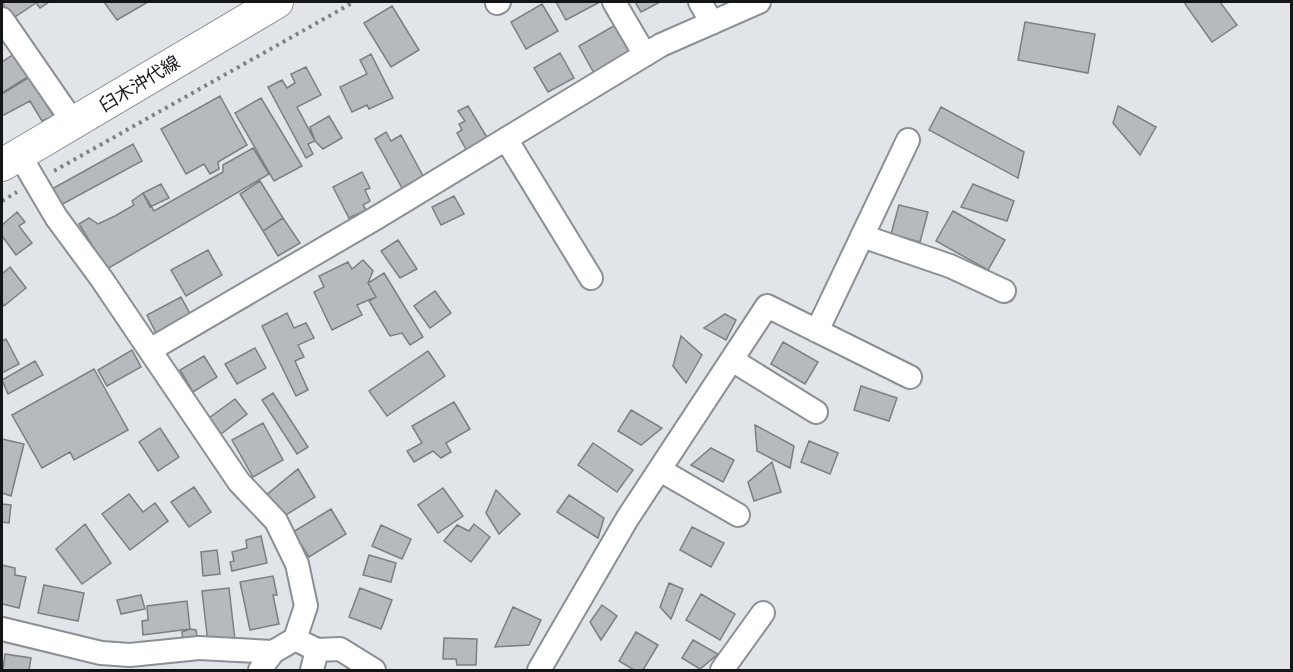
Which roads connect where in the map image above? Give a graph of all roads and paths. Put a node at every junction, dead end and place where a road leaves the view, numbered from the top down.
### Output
1 (277, 2) edge
2 (354, 2) edge
3 (614, 2) edge
4 (700, 2) edge
5 (759, 2) edge
6 (2, 19) edge
7 (712, 23) junction
8 (645, 55) junction
9 (73, 122) junction
10 (506, 139) junction
11 (908, 140) dead end
12 (10, 159) edge
13 (36, 182) junction
14 (2, 201) edge
15 (862, 236) junction
16 (591, 278) dead end
17 (1004, 291) dead end
18 (817, 331) junction
19 (150, 350) junction
20 (732, 360) junction
21 (910, 377) dead end
22 (816, 412) dead end
23 (660, 470) junction
24 (738, 515) dead end
25 (763, 613) dead end
26 (2, 629) edge
27 (295, 639) junction
28 (273, 652) junction
29 (315, 660) edge
30 (260, 670) edge
31 (374, 670) edge
32 (539, 670) edge
33 (722, 670) edge

1 - 9 main road, 臼木沖代線
2 - 13 path
3 - 8 street
4 - 7 street
5 - 7 street
6 - 9 street
7 - 8 street
8 - 10 street
9 - 12 main road, 臼木沖代線
10 - 16 street
10 - 19 street
11 - 15 street
12 - 13 street
13 - 14 path
13 - 19 street
15 - 17 street
15 - 18 street
18 - 20 street
18 - 21 street
19 - 27 street
20 - 22 street
20 - 23 street
23 - 24 street
23 - 32 street
25 - 33 street
26 - 28 street
27 - 28 street
27 - 29 street
28 - 30 street
29 - 31 street

